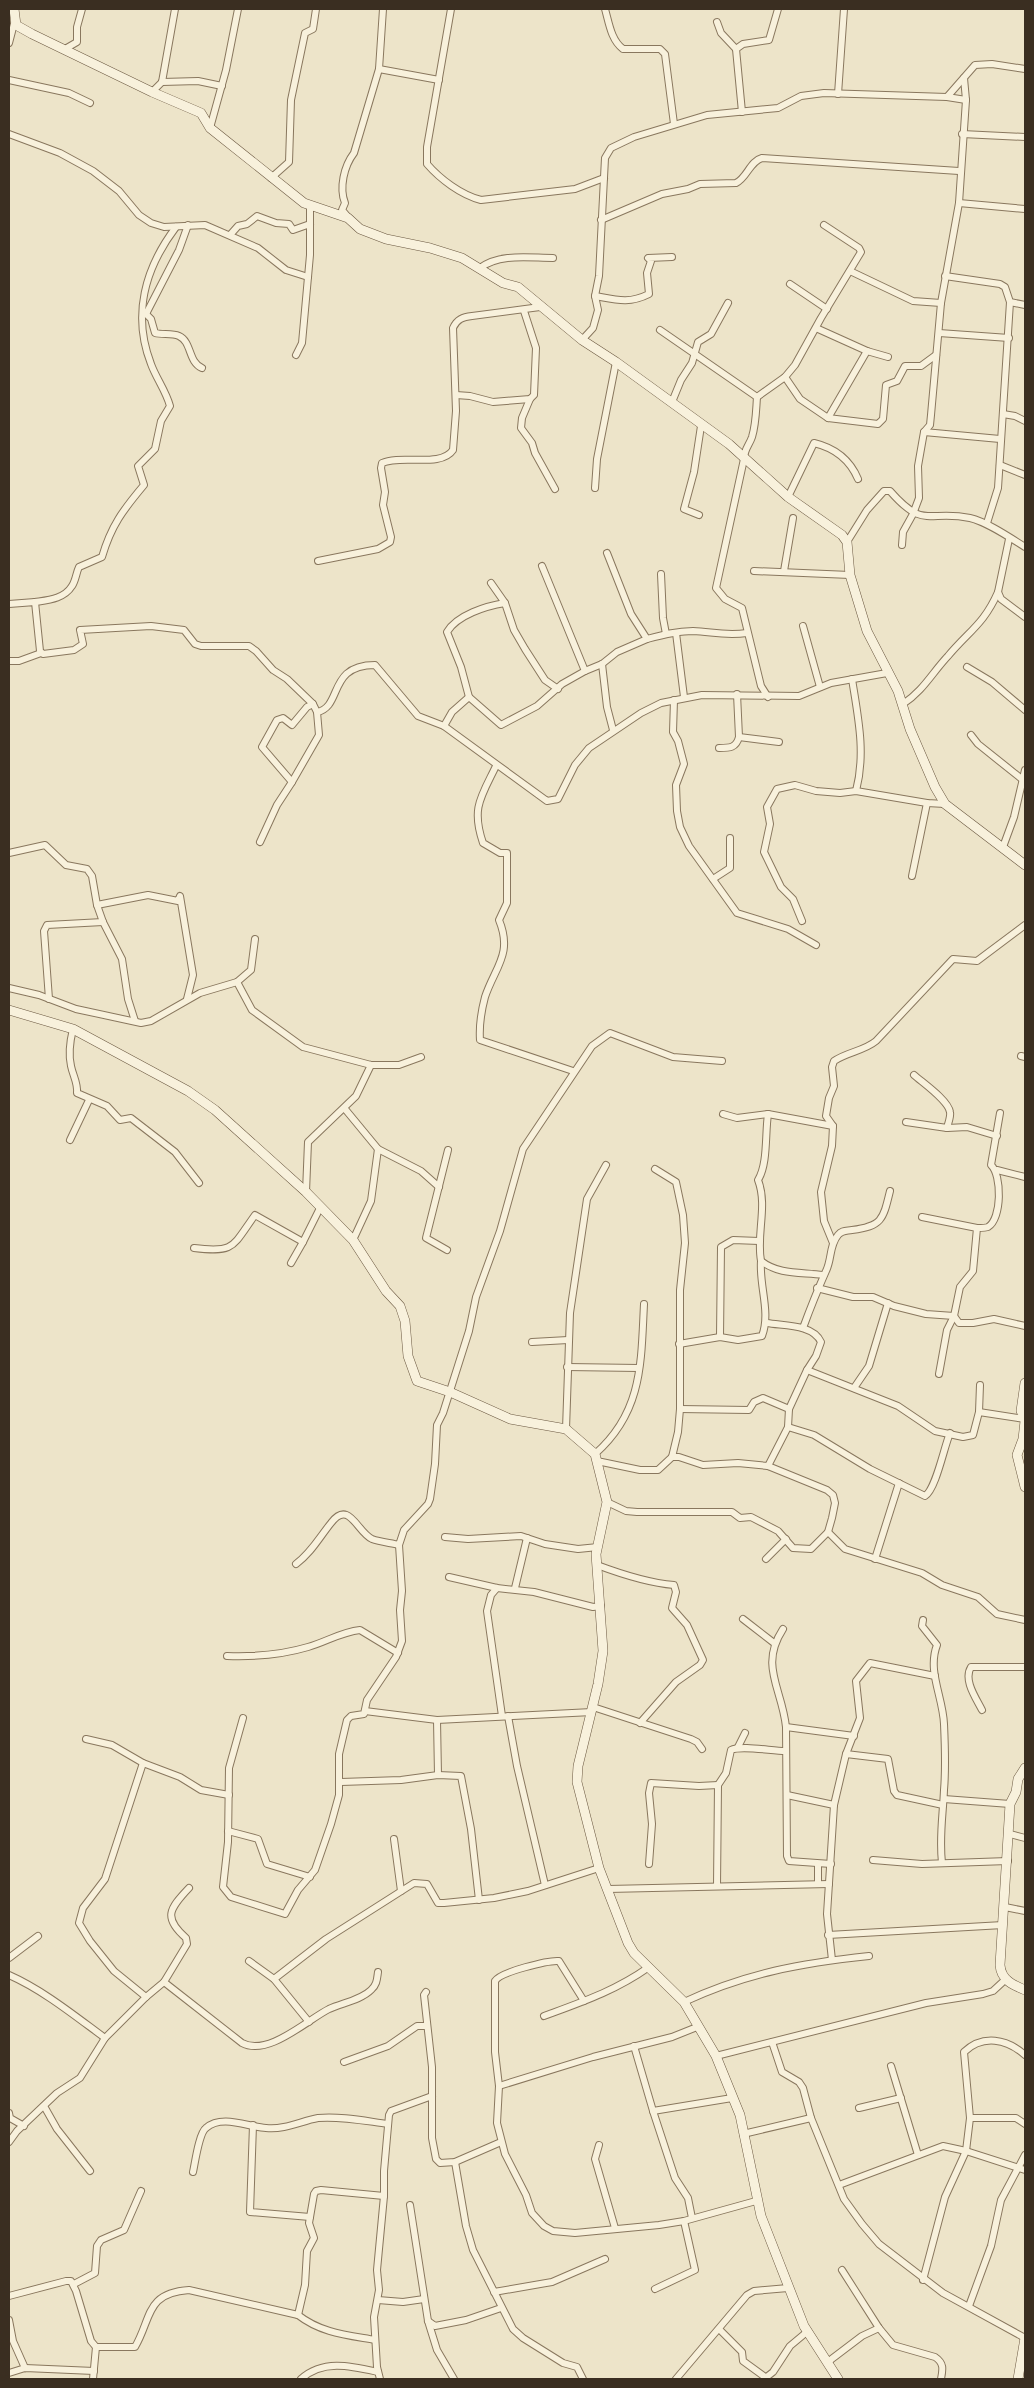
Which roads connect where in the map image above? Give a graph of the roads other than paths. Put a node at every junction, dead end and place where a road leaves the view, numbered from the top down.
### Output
1 (82, 9) edge
2 (175, 9) edge
3 (238, 9) edge
4 (316, 9) edge
5 (383, 9) edge
6 (451, 9) edge
7 (606, 9) edge
8 (778, 9) edge
9 (844, 9) edge
10 (15, 12) edge
11 (717, 22) dead end
12 (9, 43) edge
13 (65, 49) junction
14 (736, 49) junction
15 (379, 69) junction
16 (1025, 69) edge
17 (964, 78) junction
18 (9, 80) edge
19 (439, 80) junction
20 (162, 82) junction
21 (222, 86) junction
22 (152, 92) junction
23 (838, 94) junction
24 (947, 97) junction
25 (966, 100) junction
26 (90, 103) dead end
27 (742, 112) junction
28 (674, 124) junction
29 (210, 128) junction
30 (9, 134) edge
31 (962, 134) junction
32 (1025, 137) edge
33 (959, 170) junction
34 (271, 178) junction
35 (604, 178) junction
36 (959, 202) junction
37 (310, 206) junction
38 (1025, 209) edge
39 (348, 218) junction
40 (601, 220) junction
41 (310, 224) junction
42 (188, 225) junction
43 (824, 225) dead end
44 (176, 227) junction
45 (230, 235) junction
46 (672, 257) dead end
47 (553, 258) dead end
48 (480, 268) junction
49 (850, 271) junction
50 (945, 276) junction
51 (308, 277) junction
52 (790, 284) dead end
53 (595, 296) junction
54 (1010, 302) junction
55 (941, 303) junction
56 (728, 304) dead end
57 (1025, 305) edge
58 (540, 307) junction
59 (827, 309) junction
60 (524, 311) junction
61 (144, 312) junction
62 (816, 328) junction
63 (660, 330) dead end
64 (939, 333) junction
65 (1008, 338) junction
66 (582, 340) junction
67 (867, 351) junction
68 (695, 354) junction
69 (296, 355) dead end
70 (936, 355) junction
71 (888, 357) dead end
72 (616, 362) junction
73 (202, 368) dead end
74 (785, 377) junction
75 (456, 395) junction
76 (757, 398) junction
77 (530, 399) junction
78 (672, 402) junction
79 (1003, 414) junction
80 (828, 418) junction
81 (1025, 421) edge
82 (702, 426) junction
83 (924, 432) junction
84 (1000, 438) junction
85 (744, 459) junction
86 (1000, 465) junction
87 (1025, 475) edge
88 (858, 479) dead end
89 (595, 488) dead end
90 (555, 489) dead end
91 (788, 497) junction
92 (913, 514) junction
93 (699, 515) dead end
94 (793, 518) dead end
95 (987, 522) junction
96 (1009, 539) junction
97 (847, 542) junction
98 (902, 545) dead end
99 (1025, 547) edge
100 (607, 553) dead end
101 (318, 561) dead end
102 (542, 566) dead end
103 (754, 571) dead end
104 (784, 571) junction
105 (661, 574) dead end
106 (850, 575) junction
107 (491, 583) dead end
108 (998, 592) junction
109 (34, 602) junction
110 (505, 603) junction
111 (9, 604) edge
112 (1025, 617) edge
113 (804, 626) dead end
114 (676, 633) junction
115 (748, 633) junction
116 (666, 634) junction
117 (647, 639) junction
118 (41, 653) junction
119 (9, 661) edge
120 (602, 664) junction
121 (967, 667) dead end
122 (585, 671) junction
123 (887, 673) junction
124 (852, 679) junction
125 (820, 687) junction
126 (558, 689) junction
127 (737, 694) junction
128 (768, 696) junction
129 (469, 697) junction
130 (684, 697) junction
131 (674, 700) junction
132 (312, 704) junction
133 (903, 704) junction
134 (1025, 710) edge
135 (317, 712) junction
136 (444, 726) junction
137 (613, 730) junction
138 (971, 735) dead end
139 (739, 737) junction
140 (779, 742) dead end
141 (720, 748) dead end
142 (496, 766) junction
143 (1025, 770) edge
144 (1023, 780) junction
145 (292, 782) junction
146 (856, 790) junction
147 (927, 803) junction
148 (945, 804) junction
149 (730, 838) dead end
150 (260, 842) dead end
151 (1003, 847) junction
152 (9, 853) edge
153 (1025, 865) edge
154 (912, 876) dead end
155 (713, 879) junction
156 (97, 905) junction
157 (802, 921) dead end
158 (103, 922) junction
159 (1025, 925) edge
160 (255, 939) dead end
161 (816, 945) dead end
162 (237, 982) junction
163 (9, 988) edge
164 (49, 999) junction
165 (188, 999) junction
166 (9, 1010) edge
167 (135, 1021) junction
168 (73, 1029) junction
169 (421, 1056) dead end
170 (722, 1061) dead end
171 (371, 1065) junction
172 (573, 1071) junction
173 (914, 1075) dead end
174 (89, 1100) junction
175 (345, 1109) junction
176 (1000, 1113) dead end
177 (723, 1114) dead end
178 (768, 1114) junction
179 (906, 1122) dead end
180 (833, 1126) junction
181 (947, 1128) junction
182 (997, 1136) junction
183 (70, 1140) dead end
184 (378, 1149) junction
185 (448, 1150) dead end
186 (606, 1165) dead end
187 (655, 1169) dead end
188 (996, 1170) junction
189 (1025, 1177) edge
190 (199, 1183) dead end
191 (439, 1187) junction
192 (890, 1191) dead end
193 (306, 1192) junction
194 (320, 1208) junction
195 (922, 1217) dead end
196 (977, 1228) junction
197 (353, 1240) junction
198 (759, 1241) junction
199 (303, 1242) junction
200 (833, 1243) junction
201 (194, 1248) dead end
202 (447, 1250) dead end
203 (761, 1261) junction
204 (291, 1263) dead end
205 (823, 1275) junction
206 (817, 1288) junction
207 (888, 1302) junction
208 (644, 1304) dead end
209 (954, 1316) junction
210 (767, 1323) junction
211 (1025, 1326) edge
212 (803, 1328) junction
213 (720, 1337) junction
214 (568, 1340) junction
215 (532, 1342) dead end
216 (679, 1344) junction
217 (567, 1367) junction
218 (639, 1368) junction
219 (807, 1370) junction
220 (938, 1374) dead end
221 (1025, 1383) edge
222 (980, 1385) dead end
223 (854, 1388) junction
224 (450, 1392) junction
225 (1024, 1394) edge
226 (680, 1409) junction
227 (789, 1409) junction
228 (979, 1412) junction
229 (1025, 1419) edge
230 (788, 1427) junction
231 (566, 1429) junction
232 (950, 1433) junction
233 (596, 1457) junction
234 (672, 1457) junction
235 (768, 1466) junction
236 (899, 1483) junction
237 (1025, 1487) edge
238 (607, 1502) junction
239 (828, 1532) junction
240 (445, 1537) dead end
241 (527, 1538) junction
242 (786, 1539) junction
243 (399, 1545) junction
244 (598, 1547) junction
245 (766, 1559) dead end
246 (875, 1559) junction
247 (296, 1564) dead end
248 (597, 1565) junction
249 (449, 1577) dead end
250 (497, 1588) junction
251 (515, 1588) junction
252 (601, 1606) junction
253 (742, 1620) dead end
254 (923, 1620) dead end
255 (1025, 1620) edge
256 (783, 1629) dead end
257 (774, 1643) junction
258 (398, 1653) junction
259 (227, 1656) dead end
260 (1025, 1667) edge
261 (935, 1676) junction
262 (592, 1710) junction
263 (982, 1710) dead end
264 (365, 1711) junction
265 (505, 1716) junction
266 (243, 1718) dead end
267 (437, 1720) junction
268 (640, 1723) junction
269 (786, 1727) junction
270 (745, 1733) dead end
271 (854, 1736) junction
272 (86, 1739) dead end
273 (738, 1747) junction
274 (702, 1749) dead end
275 (785, 1751) junction
276 (846, 1754) junction
277 (143, 1763) junction
278 (1025, 1768) edge
279 (438, 1775) junction
280 (340, 1782) junction
281 (718, 1785) junction
282 (229, 1795) junction
283 (787, 1795) junction
284 (943, 1802) junction
285 (1010, 1804) junction
286 (834, 1805) junction
287 (228, 1832) junction
288 (1010, 1834) junction
289 (1025, 1838) edge
290 (394, 1839) dead end
291 (873, 1860) dead end
292 (1008, 1861) junction
293 (942, 1863) junction
294 (649, 1864) dead end
295 (831, 1864) junction
296 (818, 1865) junction
297 (599, 1868) junction
298 (310, 1878) junction
299 (818, 1884) junction
300 (829, 1884) junction
301 (545, 1885) junction
302 (718, 1886) junction
303 (189, 1888) dead end
304 (608, 1890) junction
305 (401, 1891) junction
306 (479, 1900) junction
307 (1005, 1907) junction
308 (1025, 1911) edge
309 (1003, 1924) junction
310 (828, 1935) junction
311 (38, 1936) dead end
312 (869, 1956) dead end
313 (9, 1958) edge
314 (832, 1960) junction
315 (249, 1961) dead end
316 (649, 1967) junction
317 (378, 1972) dead end
318 (9, 1975) edge
319 (274, 1979) junction
320 (1006, 1979) junction
321 (164, 1982) junction
322 (1025, 1990) edge
323 (426, 1992) dead end
324 (146, 1997) junction
325 (584, 2001) junction
326 (684, 2002) junction
327 (544, 2016) dead end
328 (309, 2022) junction
329 (426, 2026) junction
330 (697, 2027) junction
331 (105, 2038) junction
332 (772, 2042) junction
333 (634, 2046) junction
334 (1025, 2055) edge
335 (716, 2056) junction
336 (344, 2062) dead end
337 (891, 2066) dead end
338 (499, 2086) junction
339 (432, 2096) junction
340 (732, 2098) junction
341 (901, 2098) junction
342 (44, 2106) junction
343 (859, 2108) dead end
344 (653, 2111) junction
345 (9, 2113) edge
346 (811, 2118) junction
347 (970, 2118) junction
348 (388, 2124) junction
349 (1025, 2124) edge
350 (253, 2125) junction
351 (24, 2126) junction
352 (744, 2134) junction
353 (9, 2142) edge
354 (501, 2142) junction
355 (599, 2145) dead end
356 (966, 2151) junction
357 (918, 2155) junction
358 (1025, 2155) edge
359 (455, 2162) junction
360 (1022, 2169) edge
361 (90, 2171) dead end
362 (193, 2172) dead end
363 (839, 2185) junction
364 (141, 2191) dead end
365 (384, 2196) junction
366 (756, 2202) junction
367 (410, 2204) dead end
368 (310, 2217) junction
369 (692, 2218) junction
370 (684, 2221) junction
371 (615, 2228) junction
372 (605, 2259) dead end
373 (842, 2270) dead end
374 (923, 2280) junction
375 (74, 2284) junction
376 (788, 2288) junction
377 (655, 2289) dead end
378 (494, 2292) junction
379 (9, 2296) edge
380 (424, 2299) junction
381 (378, 2300) junction
382 (969, 2306) junction
383 (501, 2308) junction
384 (298, 2315) junction
385 (9, 2320) edge
386 (428, 2321) junction
387 (435, 2326) junction
388 (879, 2328) junction
389 (720, 2330) junction
390 (808, 2331) junction
391 (432, 2336) junction
392 (1025, 2338) edge
393 (375, 2340) junction
394 (96, 2347) junction
395 (1024, 2357) edge
396 (829, 2362) junction
397 (25, 2368) junction
398 (94, 2371) junction
399 (9, 2373) edge
400 (379, 2376) edge
401 (764, 2378) edge
402 (93, 2379) edge
403 (301, 2379) edge
404 (454, 2379) edge
405 (583, 2379) edge
406 (676, 2379) edge
407 (838, 2379) edge
408 (941, 2379) edge
409 (1018, 2379) edge

1 - 13 street
2 - 20 street
3 - 21 street
4 - 34 street
5 - 15 street
6 - 19 street
7 - 28 street
8 - 14 street
9 - 23 street
10 - 12 street
10 - 13 street
11 - 14 street
13 - 22 street
14 - 27 street
15 - 19 street
15 - 39 street
16 - 17 street
17 - 24 street
17 - 25 street
18 - 26 street
19 - 35 street
20 - 21 street
20 - 22 street
21 - 29 street
22 - 29 street
23 - 24 street
23 - 27 street
24 - 25 street
25 - 31 street
27 - 28 street
28 - 35 street
29 - 34 street
30 - 44 street
31 - 32 street
31 - 33 street
33 - 36 street
33 - 40 street
34 - 37 street
35 - 40 street
36 - 38 street
36 - 50 street
37 - 39 street
37 - 41 street
39 - 48 street
40 - 53 street
41 - 45 street
41 - 51 street
42 - 44 street
42 - 45 street
42 - 61 street
43 - 49 street
44 - 61 street
45 - 51 street
46 - 53 street
47 - 48 street
48 - 58 street
49 - 55 street
49 - 59 street
50 - 54 street
50 - 55 street
51 - 69 street
52 - 59 street
53 - 66 street
54 - 57 street
54 - 65 street
55 - 64 street
56 - 68 street
58 - 60 street
58 - 66 street
59 - 62 street
60 - 75 street
60 - 77 street
61 - 73 street
61 - 109 street
62 - 67 street
62 - 74 street
63 - 68 street
64 - 65 street
64 - 70 street
65 - 79 street
66 - 72 street
67 - 71 street
67 - 80 street
68 - 76 street
68 - 78 street
70 - 80 street
70 - 83 street
72 - 78 street
72 - 89 street
74 - 76 street
74 - 80 street
75 - 77 street
75 - 101 street
76 - 85 street
77 - 90 street
78 - 82 street
79 - 81 street
79 - 84 street
82 - 85 street
82 - 93 street
83 - 84 street
83 - 92 street
84 - 86 street
85 - 91 street
85 - 115 street
86 - 87 street
86 - 95 street
88 - 91 street
91 - 97 street
92 - 95 street
92 - 97 street
92 - 98 street
94 - 104 street
95 - 96 street
96 - 99 street
96 - 108 street
97 - 106 street
100 - 117 street
102 - 122 street
103 - 104 street
104 - 106 street
105 - 116 street
106 - 123 street
107 - 110 street
108 - 112 street
108 - 133 street
109 - 111 street
109 - 118 street
110 - 126 street
110 - 129 street
113 - 125 street
114 - 115 street
114 - 116 street
114 - 130 street
115 - 128 street
116 - 117 street
117 - 120 street
118 - 119 street
118 - 132 street
120 - 122 street
120 - 137 street
121 - 134 street
122 - 126 street
123 - 124 street
123 - 133 street
124 - 125 street
124 - 146 street
125 - 128 street
126 - 129 street
127 - 128 street
127 - 130 street
127 - 139 street
129 - 136 street
130 - 131 street
131 - 137 street
131 - 155 street
132 - 135 street
132 - 145 street
133 - 148 street
135 - 136 street
135 - 145 street
136 - 142 street
137 - 142 street
138 - 144 street
139 - 140 street
139 - 141 street
142 - 172 street
143 - 144 street
144 - 151 street
145 - 150 street
146 - 147 street
146 - 157 street
147 - 148 street
147 - 154 street
148 - 151 street
149 - 155 street
151 - 153 street
152 - 156 street
155 - 161 street
156 - 158 street
156 - 165 street
158 - 164 street
158 - 167 street
159 - 180 street
160 - 162 street
162 - 165 street
162 - 171 street
163 - 164 street
164 - 167 street
165 - 167 street
166 - 168 street
168 - 174 street
168 - 193 street
169 - 171 street
170 - 172 street
171 - 175 street
172 - 224 street
173 - 181 street
174 - 183 street
174 - 190 street
175 - 184 street
175 - 193 street
176 - 182 street
177 - 178 street
178 - 180 street
178 - 198 street
179 - 181 street
180 - 200 street
181 - 182 street
182 - 188 street
184 - 191 street
184 - 197 street
185 - 191 street
186 - 214 street
187 - 216 street
188 - 189 street
188 - 196 street
191 - 202 street
192 - 200 street
193 - 194 street
194 - 197 street
194 - 199 street
195 - 196 street
196 - 209 street
197 - 224 street
198 - 203 street
198 - 213 street
199 - 201 street
199 - 204 street
200 - 205 street
203 - 205 street
203 - 210 street
205 - 206 street
206 - 207 street
206 - 212 street
207 - 209 street
207 - 223 street
208 - 218 street
209 - 211 street
209 - 220 street
210 - 212 street
210 - 213 street
212 - 219 street
213 - 216 street
214 - 215 street
214 - 217 street
216 - 226 street
217 - 218 street
217 - 231 street
218 - 233 street
219 - 223 street
219 - 227 street
221 - 225 street
222 - 228 street
223 - 232 street
224 - 231 street
224 - 243 street
225 - 229 street
226 - 227 street
226 - 234 street
227 - 230 street
228 - 229 street
228 - 232 street
229 - 237 street
230 - 235 street
230 - 236 street
231 - 233 street
232 - 236 street
233 - 234 street
233 - 238 street
234 - 235 street
235 - 239 street
236 - 246 street
238 - 242 street
238 - 244 street
239 - 242 street
239 - 246 street
240 - 241 street
241 - 244 street
241 - 251 street
242 - 245 street
243 - 247 street
243 - 258 street
244 - 248 street
246 - 255 street
248 - 252 street
248 - 268 street
249 - 250 street
250 - 251 street
250 - 265 street
251 - 252 street
252 - 262 street
253 - 257 street
254 - 261 street
256 - 257 street
257 - 269 street
258 - 259 street
258 - 264 street
260 - 263 street
261 - 271 street
261 - 284 street
262 - 265 street
262 - 268 street
262 - 297 street
264 - 267 street
264 - 280 street
265 - 267 street
265 - 301 street
266 - 282 street
267 - 279 street
268 - 274 street
269 - 271 street
269 - 275 street
270 - 273 street
271 - 276 street
272 - 277 street
273 - 275 street
273 - 281 street
275 - 283 street
276 - 284 street
276 - 286 street
277 - 282 street
277 - 324 street
278 - 285 street
279 - 280 street
279 - 306 street
280 - 298 street
281 - 294 street
281 - 302 street
282 - 287 street
283 - 286 street
283 - 296 street
284 - 285 street
284 - 293 street
285 - 288 street
286 - 295 street
287 - 298 street
287 - 298 street
288 - 289 street
288 - 292 street
290 - 305 street
291 - 293 street
292 - 293 street
292 - 307 street
295 - 296 street
295 - 300 street
296 - 299 street
297 - 301 street
297 - 304 street
299 - 300 street
299 - 302 street
300 - 310 street
301 - 306 street
302 - 304 street
303 - 321 street
304 - 316 street
305 - 306 street
305 - 319 street
307 - 308 street
307 - 309 street
309 - 310 street
309 - 320 street
310 - 314 street
311 - 313 street
312 - 314 street
314 - 326 street
315 - 319 street
316 - 325 street
316 - 326 street
317 - 328 street
318 - 331 street
319 - 328 street
320 - 322 street
320 - 332 street
321 - 324 street
321 - 328 street
323 - 329 street
324 - 331 street
325 - 327 street
325 - 338 street
326 - 330 street
329 - 336 street
329 - 339 street
330 - 333 street
330 - 335 street
331 - 342 street
332 - 335 street
332 - 346 street
333 - 338 street
333 - 344 street
334 - 347 street
335 - 340 street
337 - 341 street
338 - 354 street
339 - 348 street
339 - 359 street
340 - 344 street
340 - 352 street
341 - 343 street
341 - 357 street
342 - 351 street
342 - 361 street
344 - 369 street
345 - 351 street
346 - 352 street
346 - 363 street
347 - 349 street
347 - 356 street
348 - 350 street
348 - 365 street
350 - 362 street
350 - 368 street
351 - 353 street
352 - 366 street
354 - 359 street
354 - 371 street
355 - 371 street
356 - 357 street
356 - 360 street
356 - 374 street
357 - 363 street
358 - 360 street
359 - 378 street
360 - 382 street
363 - 374 street
364 - 375 street
365 - 368 street
365 - 381 street
366 - 369 street
366 - 376 street
367 - 380 street
368 - 384 street
369 - 370 street
370 - 371 street
370 - 377 street
372 - 378 street
373 - 388 street
374 - 382 street
375 - 379 street
375 - 394 street
376 - 389 street
376 - 390 street
378 - 383 street
380 - 381 street
380 - 386 street
381 - 393 street
382 - 392 street
383 - 387 street
383 - 405 street
384 - 393 street
384 - 394 street
385 - 397 street
386 - 387 street
386 - 391 street
387 - 391 street
388 - 396 street
388 - 408 street
389 - 401 street
389 - 406 street
390 - 396 street
390 - 401 street
391 - 404 street
392 - 395 street
393 - 400 street
394 - 398 street
395 - 409 street
396 - 407 street
397 - 398 street
397 - 399 street
398 - 402 street
400 - 403 street

